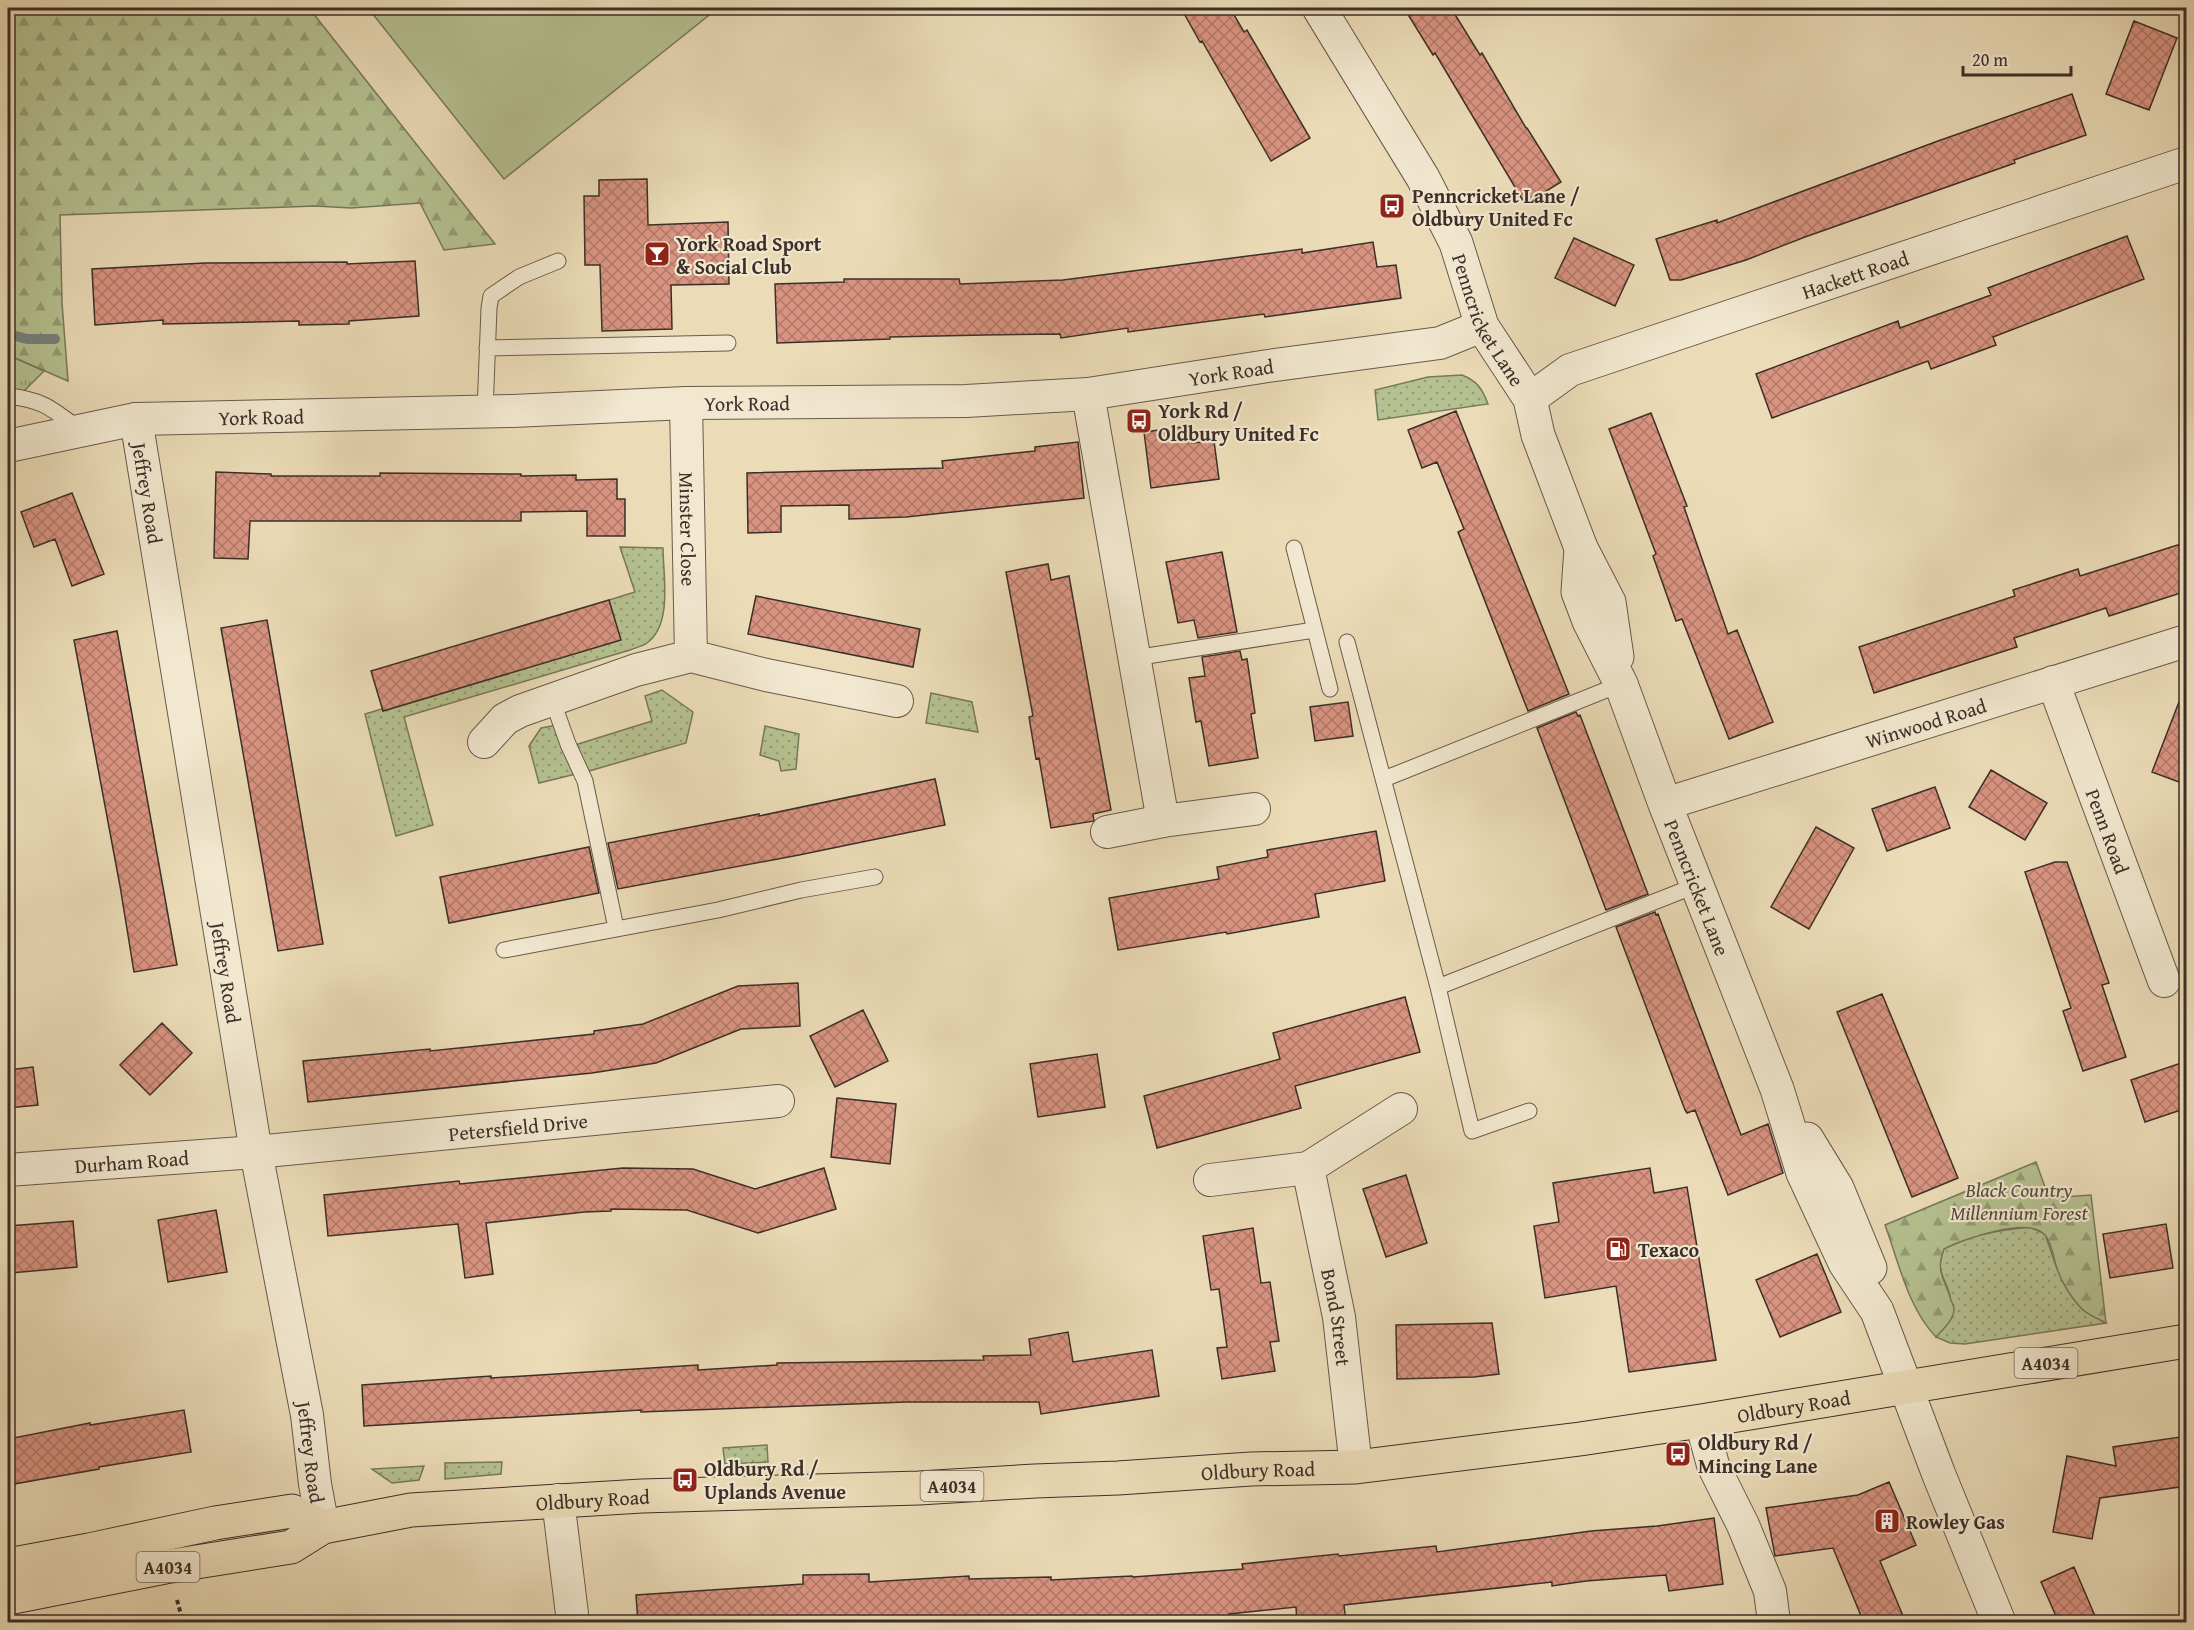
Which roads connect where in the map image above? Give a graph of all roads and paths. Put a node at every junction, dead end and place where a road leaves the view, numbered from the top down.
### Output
1 (1319, 8) edge
2 (2187, 163) edge
3 (558, 261) dead end
4 (1482, 326) junction
5 (728, 343) dead end
6 (487, 348) junction
7 (1088, 394) junction
8 (8, 396) edge
9 (1530, 399) junction
10 (686, 403) junction
11 (485, 412) junction
12 (136, 418) junction
13 (81, 430) junction
14 (8, 446) edge
15 (1294, 548) dead end
16 (1314, 630) junction
17 (2187, 641) edge
18 (1347, 642) dead end
19 (691, 656) junction
20 (1134, 658) junction
21 (2053, 682) junction
22 (1622, 684) junction
23 (1330, 689) dead end
24 (552, 699) junction
25 (897, 701) dead end
26 (484, 742) dead end
27 (1384, 778) junction
28 (1665, 804) junction
29 (1254, 809) dead end
30 (1163, 821) junction
31 (1107, 832) dead end
32 (875, 877) dead end
33 (1697, 885) junction
34 (616, 928) junction
35 (504, 950) dead end
36 (2163, 981) dead end
37 (1438, 987) junction
38 (778, 1101) dead end
39 (1401, 1109) dead end
40 (1529, 1111) dead end
41 (256, 1152) junction
42 (1308, 1168) junction
43 (8, 1170) edge
44 (1210, 1180) dead end
45 (2187, 1341) edge
46 (1905, 1388) junction
47 (1701, 1421) junction
48 (1356, 1467) junction
49 (558, 1500) junction
50 (323, 1527) junction
51 (8, 1565) edge
52 (8, 1598) edge
53 (573, 1623) edge
54 (1774, 1623) edge
55 (1999, 1623) edge

1 - 4 street, Penncricket Lane
2 - 9 street, Hackett Road
3 - 6 lane
4 - 7 street, York Road
4 - 9 street, Penncricket Lane
5 - 6 lane
6 - 11 lane
7 - 10 street, York Road
7 - 20 street
8 - 13 lane
9 - 22 street, Penncricket Lane
10 - 11 street, York Road
10 - 19 street, Minster Close
11 - 12 street, York Road
12 - 13 street, York Road
12 - 41 street, Jeffrey Road
13 - 14 street, York Road
15 - 16 lane
16 - 20 lane
16 - 23 lane
17 - 21 street, Winwood Road
18 - 27 lane
19 - 24 street
19 - 25 street
20 - 30 street
21 - 28 street, Winwood Road
21 - 36 street, Penn Road
22 - 27 lane
22 - 28 street, Penncricket Lane
24 - 26 street
24 - 34 lane
27 - 37 lane
28 - 33 street, Penncricket Lane
29 - 30 street
30 - 31 street
32 - 34 lane
33 - 37 lane
33 - 46 street, Penncricket Lane
34 - 35 lane
37 - 40 lane
38 - 41 street, Petersfield Drive
39 - 42 street
41 - 43 street, Durham Road
41 - 50 street, Jeffrey Road
42 - 44 street
42 - 48 street, Bond Street
45 - 46 main road, Oldbury Road / A4034
46 - 47 main road, Oldbury Road / A4034
46 - 55 street, Penncricket Lane
47 - 48 main road, Oldbury Road / A4034
47 - 54 street
48 - 49 main road, Oldbury Road / A4034
49 - 50 main road, Oldbury Road / A4034
49 - 53 street
50 - 51 main road, A4034
50 - 52 main road, Oldbury Road / A4034

